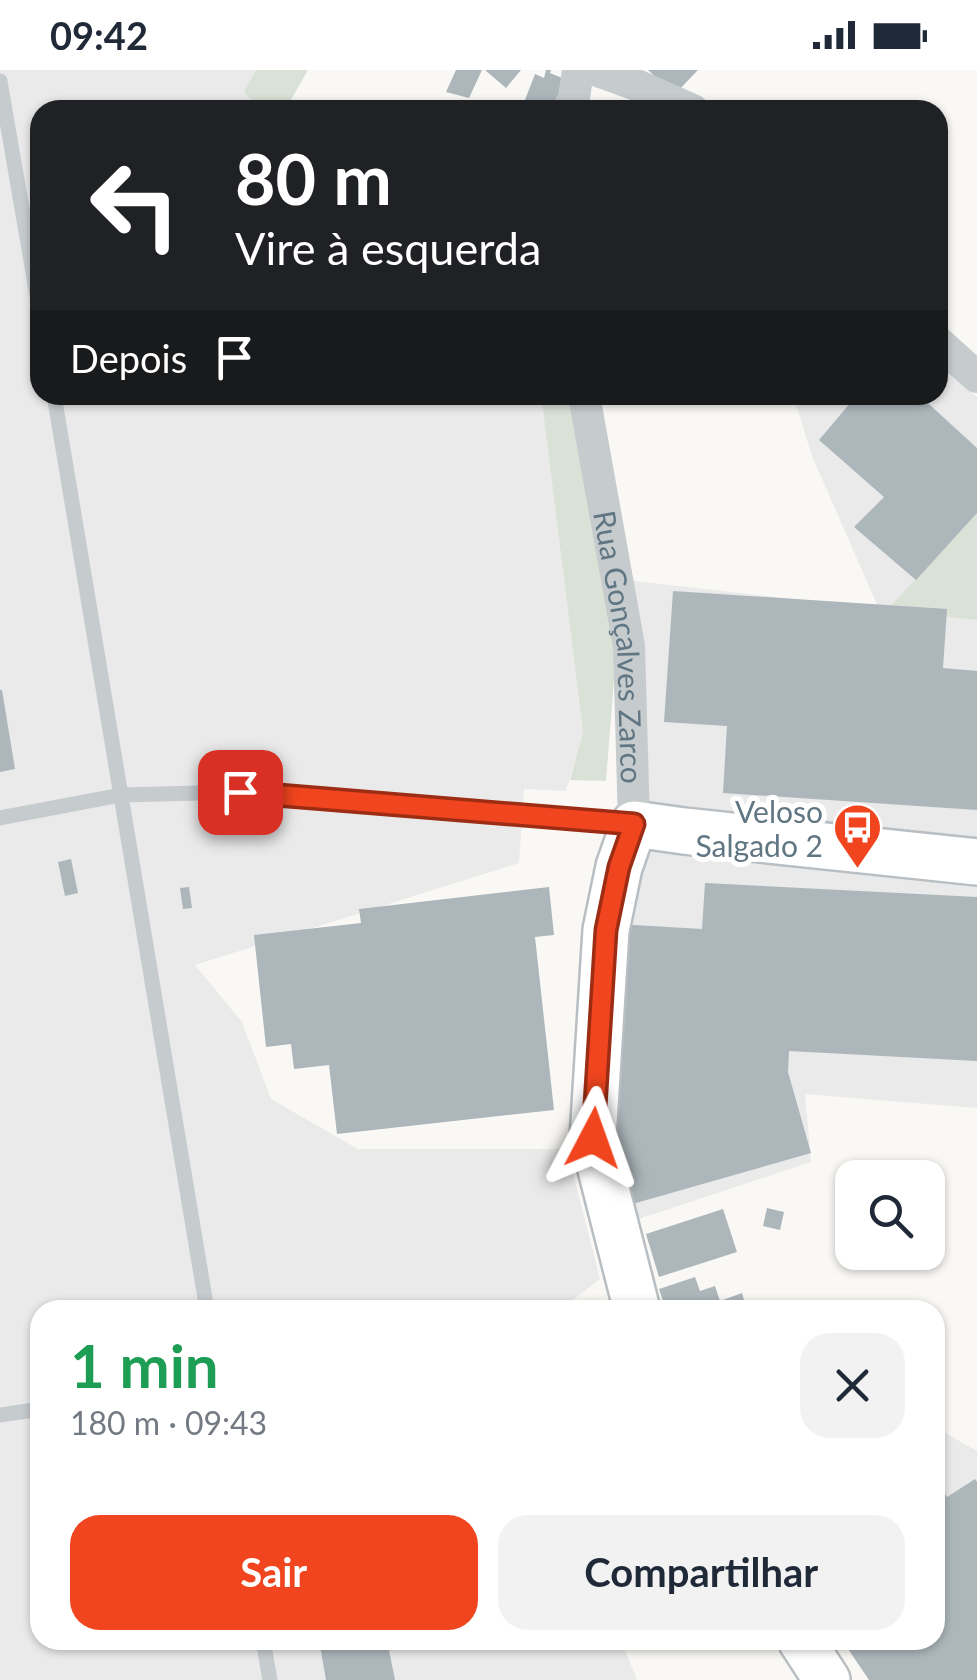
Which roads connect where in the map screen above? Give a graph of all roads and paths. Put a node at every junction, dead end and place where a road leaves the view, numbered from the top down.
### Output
1 (578, 70) edge
2 (595, 70) edge
3 (0, 81) edge
4 (573, 100) edge
5 (670, 100) edge
6 (30, 255) edge
7 (948, 351) edge
8 (977, 377) edge
9 (56, 405) edge
10 (586, 405) edge
11 (121, 795) junction
12 (0, 818) edge
13 (634, 824) junction
14 (977, 862) edge
15 (206, 1300) edge
16 (634, 1300) edge
17 (30, 1410) edge
18 (0, 1415) edge
19 (265, 1650) edge
20 (808, 1650) edge
21 (270, 1680) edge
22 (827, 1680) edge

1 - 4 street
2 - 5 street
3 - 6 lane
7 - 8 street
9 - 11 lane
10 - 13 street, Rua Gonçalves Zarco
11 - 12 lane
11 - 13 lane
11 - 15 lane
13 - 14 street
13 - 16 street, Rua Gonçalves Zarco
17 - 18 lane
19 - 21 lane
20 - 22 street

